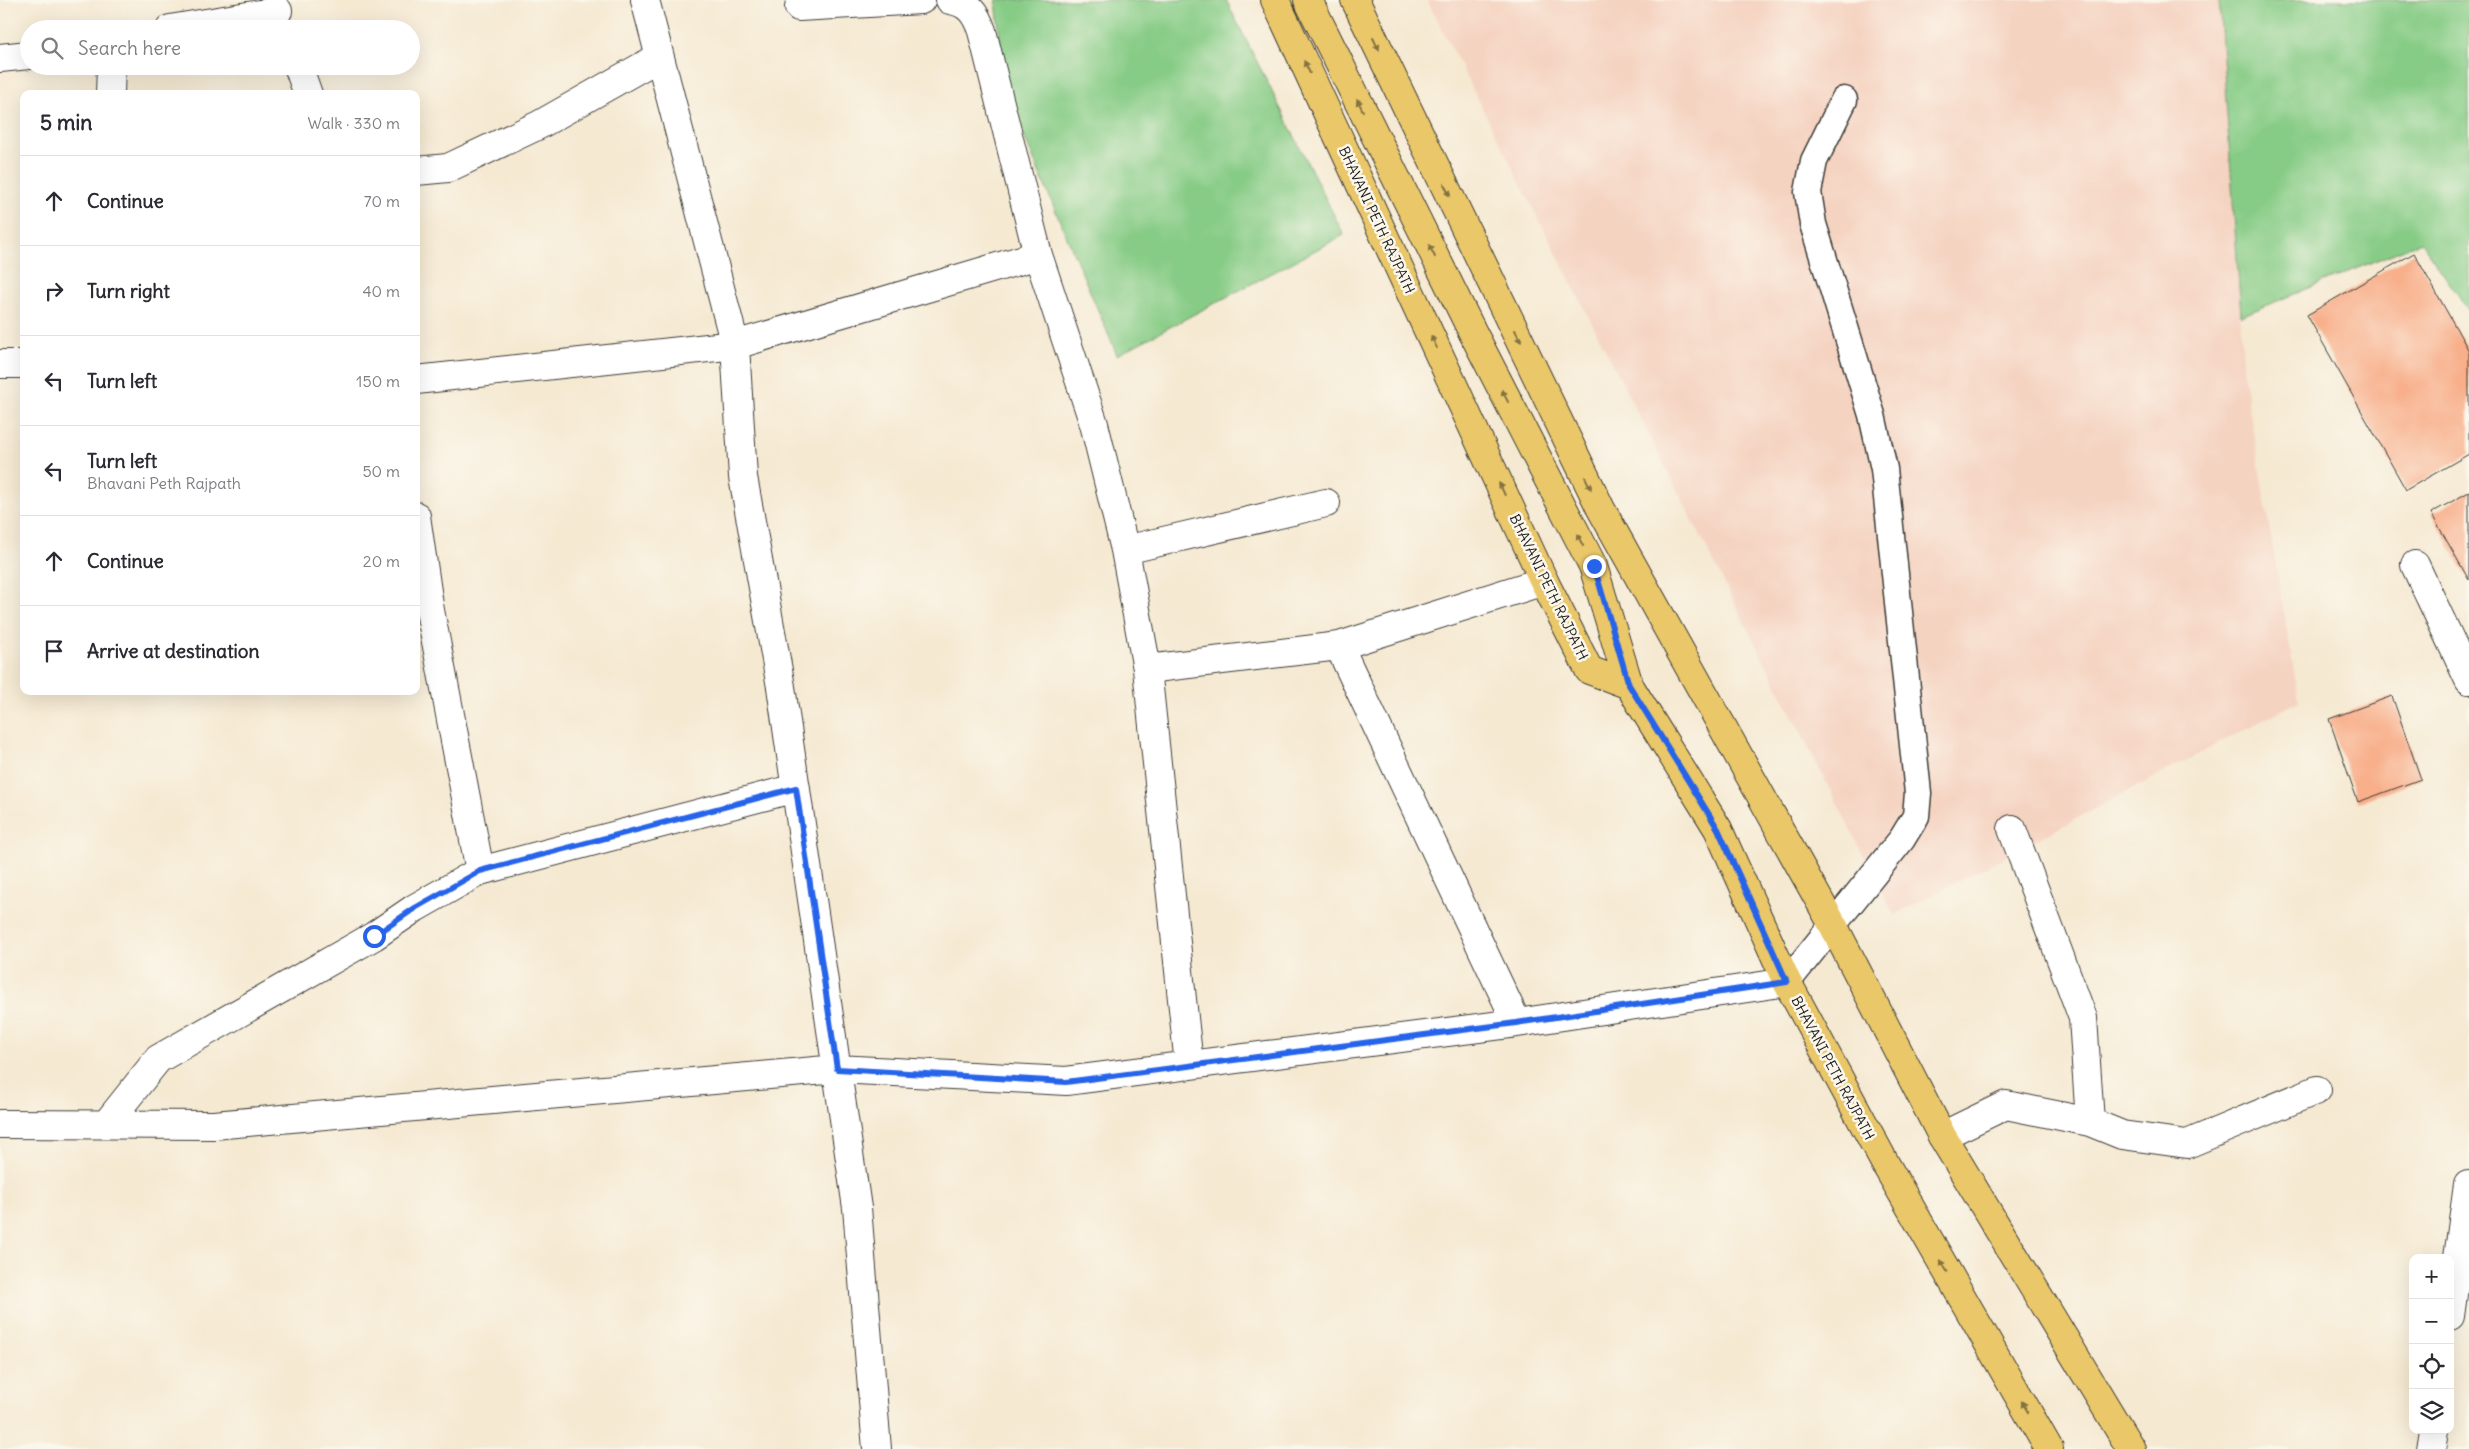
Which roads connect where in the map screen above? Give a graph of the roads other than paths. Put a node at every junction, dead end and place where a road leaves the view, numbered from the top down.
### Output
1 (645, 0) edge
2 (921, 0) edge
3 (950, 0) edge
4 (1275, 0) edge
5 (1308, 0) edge
6 (1355, 0) edge
7 (800, 7) dead end
8 (282, 13) edge
9 (233, 20) edge
10 (20, 56) edge
11 (659, 57) junction
12 (0, 58) edge
13 (110, 75) edge
14 (301, 75) edge
15 (110, 90) edge
16 (307, 90) edge
17 (1844, 100) dead end
18 (420, 171) edge
19 (1038, 255) junction
20 (735, 345) junction
21 (0, 364) edge
22 (20, 364) edge
23 (420, 380) edge
24 (1326, 503) dead end
25 (420, 543) edge
26 (1125, 550) junction
27 (2415, 565) dead end
28 (1544, 581) junction
29 (1339, 646) junction
30 (1147, 669) junction
31 (2469, 680) edge
32 (1629, 685) junction
33 (796, 788) junction
34 (2012, 829) dead end
35 (480, 871) junction
36 (1832, 926) junction
37 (1787, 982) junction
38 (1516, 1023) junction
39 (1190, 1065) junction
40 (837, 1069) junction
41 (2318, 1090) dead end
42 (2090, 1122) junction
43 (107, 1123) junction
44 (0, 1124) edge
45 (1942, 1136) junction
46 (2468, 1185) edge
47 (2452, 1299) edge
48 (2434, 1434) edge
49 (878, 1449) edge
50 (2049, 1449) edge
51 (2131, 1449) edge
52 (2432, 1449) edge

1 - 11 street
2 - 7 street
3 - 19 street
28 -> 4 main road, BHAVANI PETH RAJPATH
32 -> 5 main road
6 -> 36 main road
8 - 9 street
10 - 12 street
11 - 18 street
11 - 20 street
13 - 15 street
14 - 16 street
17 - 36 lane
19 - 20 street
19 - 26 street
20 - 23 street
20 - 33 street
21 - 22 street
24 - 26 street
25 - 35 street
26 - 30 street
27 - 31 street
28 - 29 street
28 - 32 main road, BHAVANI PETH RAJPATH
29 - 30 street
29 - 38 street
30 - 39 street
32 - 37 main road, BHAVANI PETH RAJPATH
33 - 35 street
33 - 40 street
34 - 42 street
35 - 43 street
36 - 37 lane
36 - 45 main road
37 - 38 street
50 -> 37 main road, BHAVANI PETH RAJPATH
38 - 39 street
39 - 40 street
40 - 43 street
40 - 49 street
41 - 42 street
42 - 45 street
43 - 44 street
45 - 51 main road
46 - 47 street
48 - 52 street

